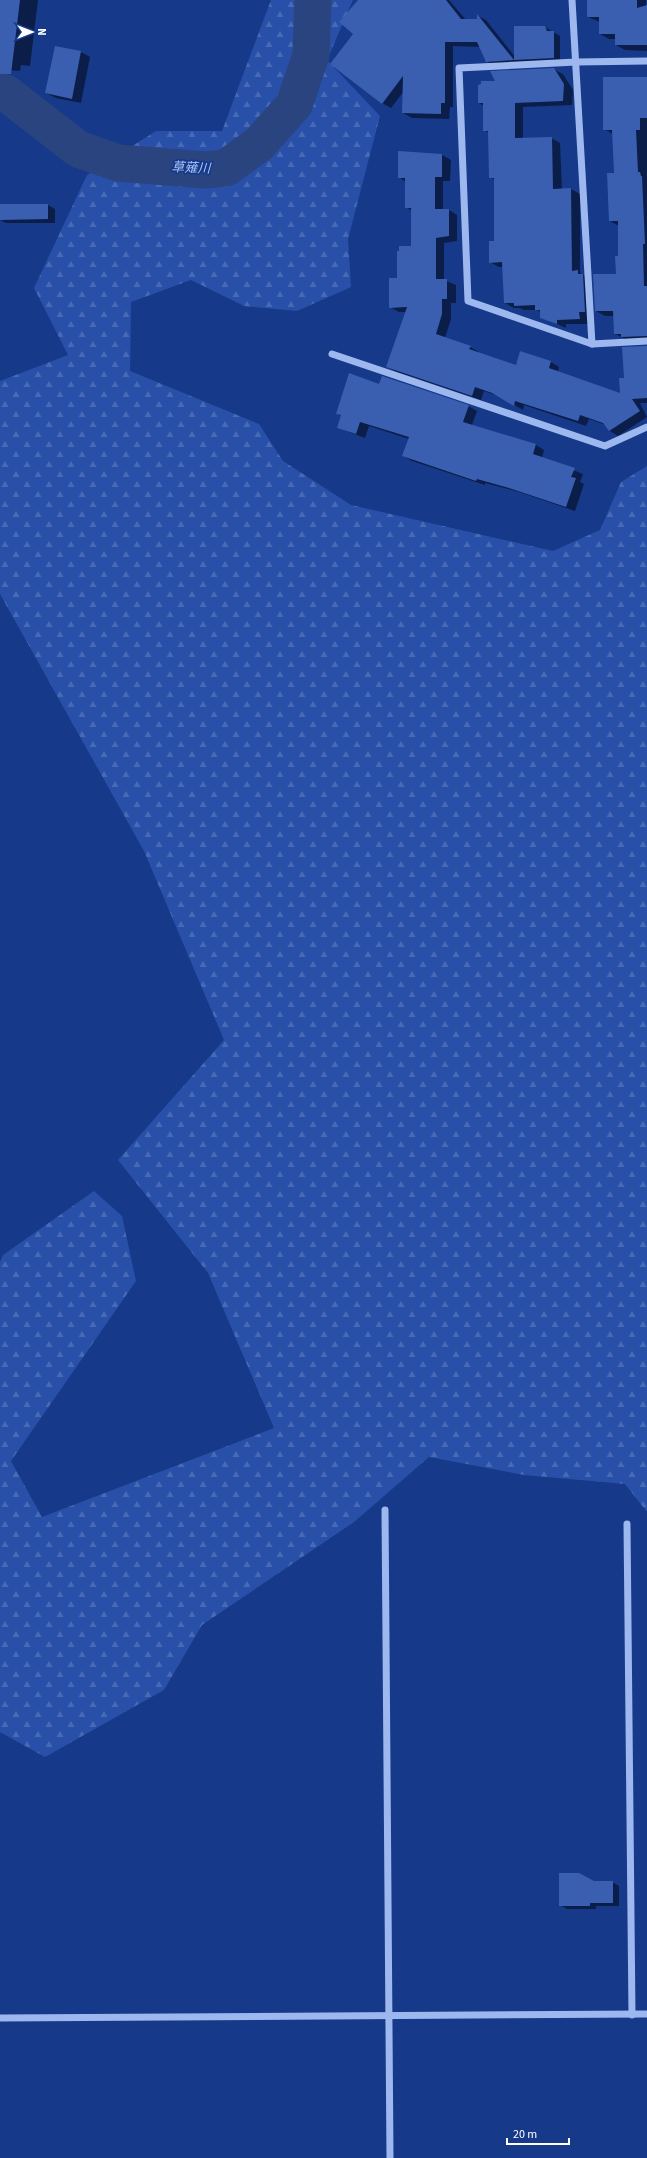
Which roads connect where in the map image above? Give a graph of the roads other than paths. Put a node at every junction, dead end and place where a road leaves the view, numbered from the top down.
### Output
1 (572, 0) edge
2 (647, 61) edge
3 (576, 62) junction
4 (647, 341) edge
5 (592, 344) junction
6 (332, 354) dead end
7 (647, 427) edge
8 (385, 1510) dead end
9 (627, 1524) dead end
10 (647, 2014) edge
11 (389, 2015) junction
12 (632, 2015) junction
13 (0, 2018) edge
14 (390, 2158) edge

1 - 3 street
2 - 3 street
3 - 5 street
3 - 5 street
4 - 5 street
6 - 7 street
8 - 11 street
9 - 12 street
10 - 12 street
11 - 12 street
11 - 13 street
11 - 14 street

